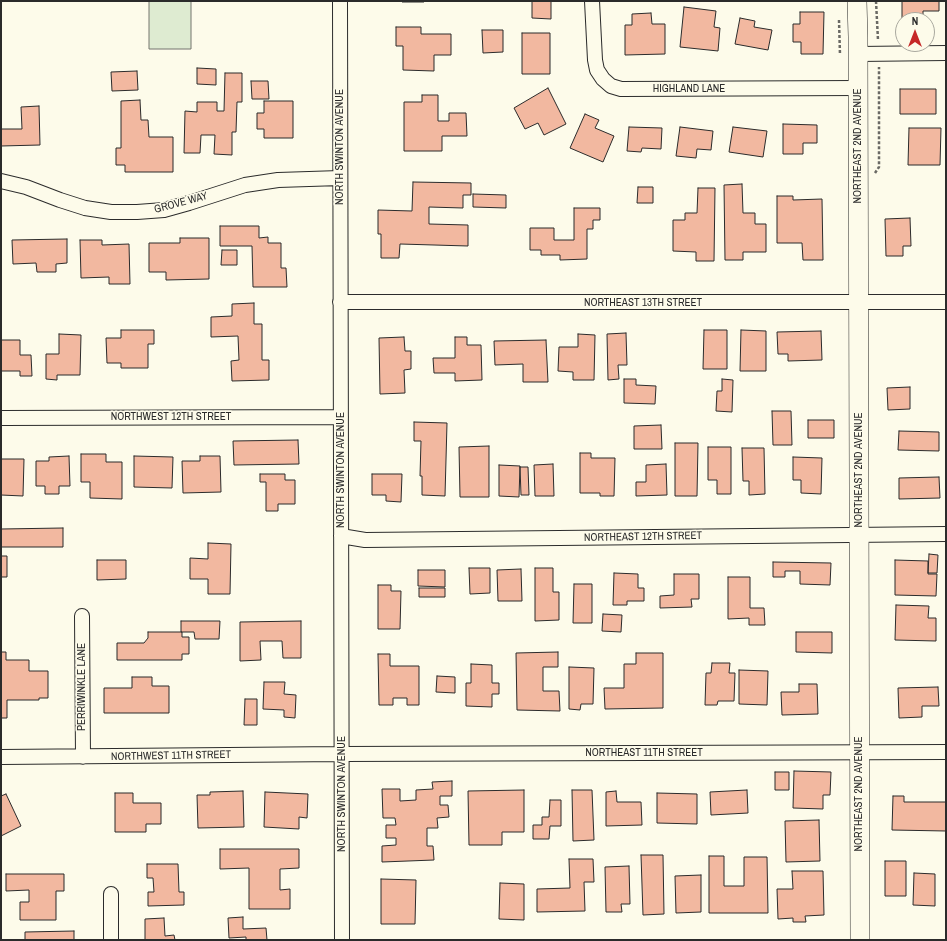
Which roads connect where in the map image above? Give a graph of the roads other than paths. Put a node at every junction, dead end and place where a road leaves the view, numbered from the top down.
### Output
1 (340, 1) edge
2 (592, 1) edge
3 (856, 1) edge
4 (946, 53) edge
5 (858, 54) junction
6 (858, 88) junction
7 (340, 178) junction
8 (1, 181) edge
9 (340, 302) junction
10 (946, 302) edge
11 (858, 303) junction
12 (341, 416) junction
13 (1, 418) edge
14 (946, 534) edge
15 (859, 535) junction
16 (341, 536) junction
17 (82, 616) dead end
18 (946, 752) edge
19 (859, 753) junction
20 (342, 754) junction
21 (1, 757) edge
22 (82, 757) junction
23 (111, 894) dead end
24 (111, 940) edge
25 (342, 940) edge
26 (860, 940) edge

1 - 7 street, NORTH SWINTON AVENUE
2 - 6 street, HIGHLAND LANE
3 - 5 street, NORTHEAST 2ND AVENUE
4 - 5 street
5 - 6 street, NORTHEAST 2ND AVENUE
6 - 11 street, NORTHEAST 2ND AVENUE
7 - 8 street, GROVE WAY
7 - 9 street, NORTH SWINTON AVENUE
9 - 11 street, NORTHEAST 13TH STREET
9 - 12 street, NORTH SWINTON AVENUE
10 - 11 street, NORTHEAST 13TH STREET
11 - 15 street, NORTHEAST 2ND AVENUE
12 - 13 street, NORTHWEST 12TH STREET
12 - 16 street, NORTH SWINTON AVENUE
14 - 15 street, NORTHEAST 12TH STREET
15 - 16 street, NORTHEAST 12TH STREET
15 - 19 street, NORTHEAST 2ND AVENUE
16 - 20 street, NORTH SWINTON AVENUE
17 - 22 street, PERRIWINKLE LANE
18 - 19 street, NORTHEAST 11TH STREET
19 - 20 street, NORTHEAST 11TH STREET
19 - 26 street, NORTHEAST 2ND AVENUE
20 - 22 street, NORTHWEST 11TH STREET
20 - 25 street, NORTH SWINTON AVENUE
21 - 22 street, NORTHWEST 11TH STREET
23 - 24 street

